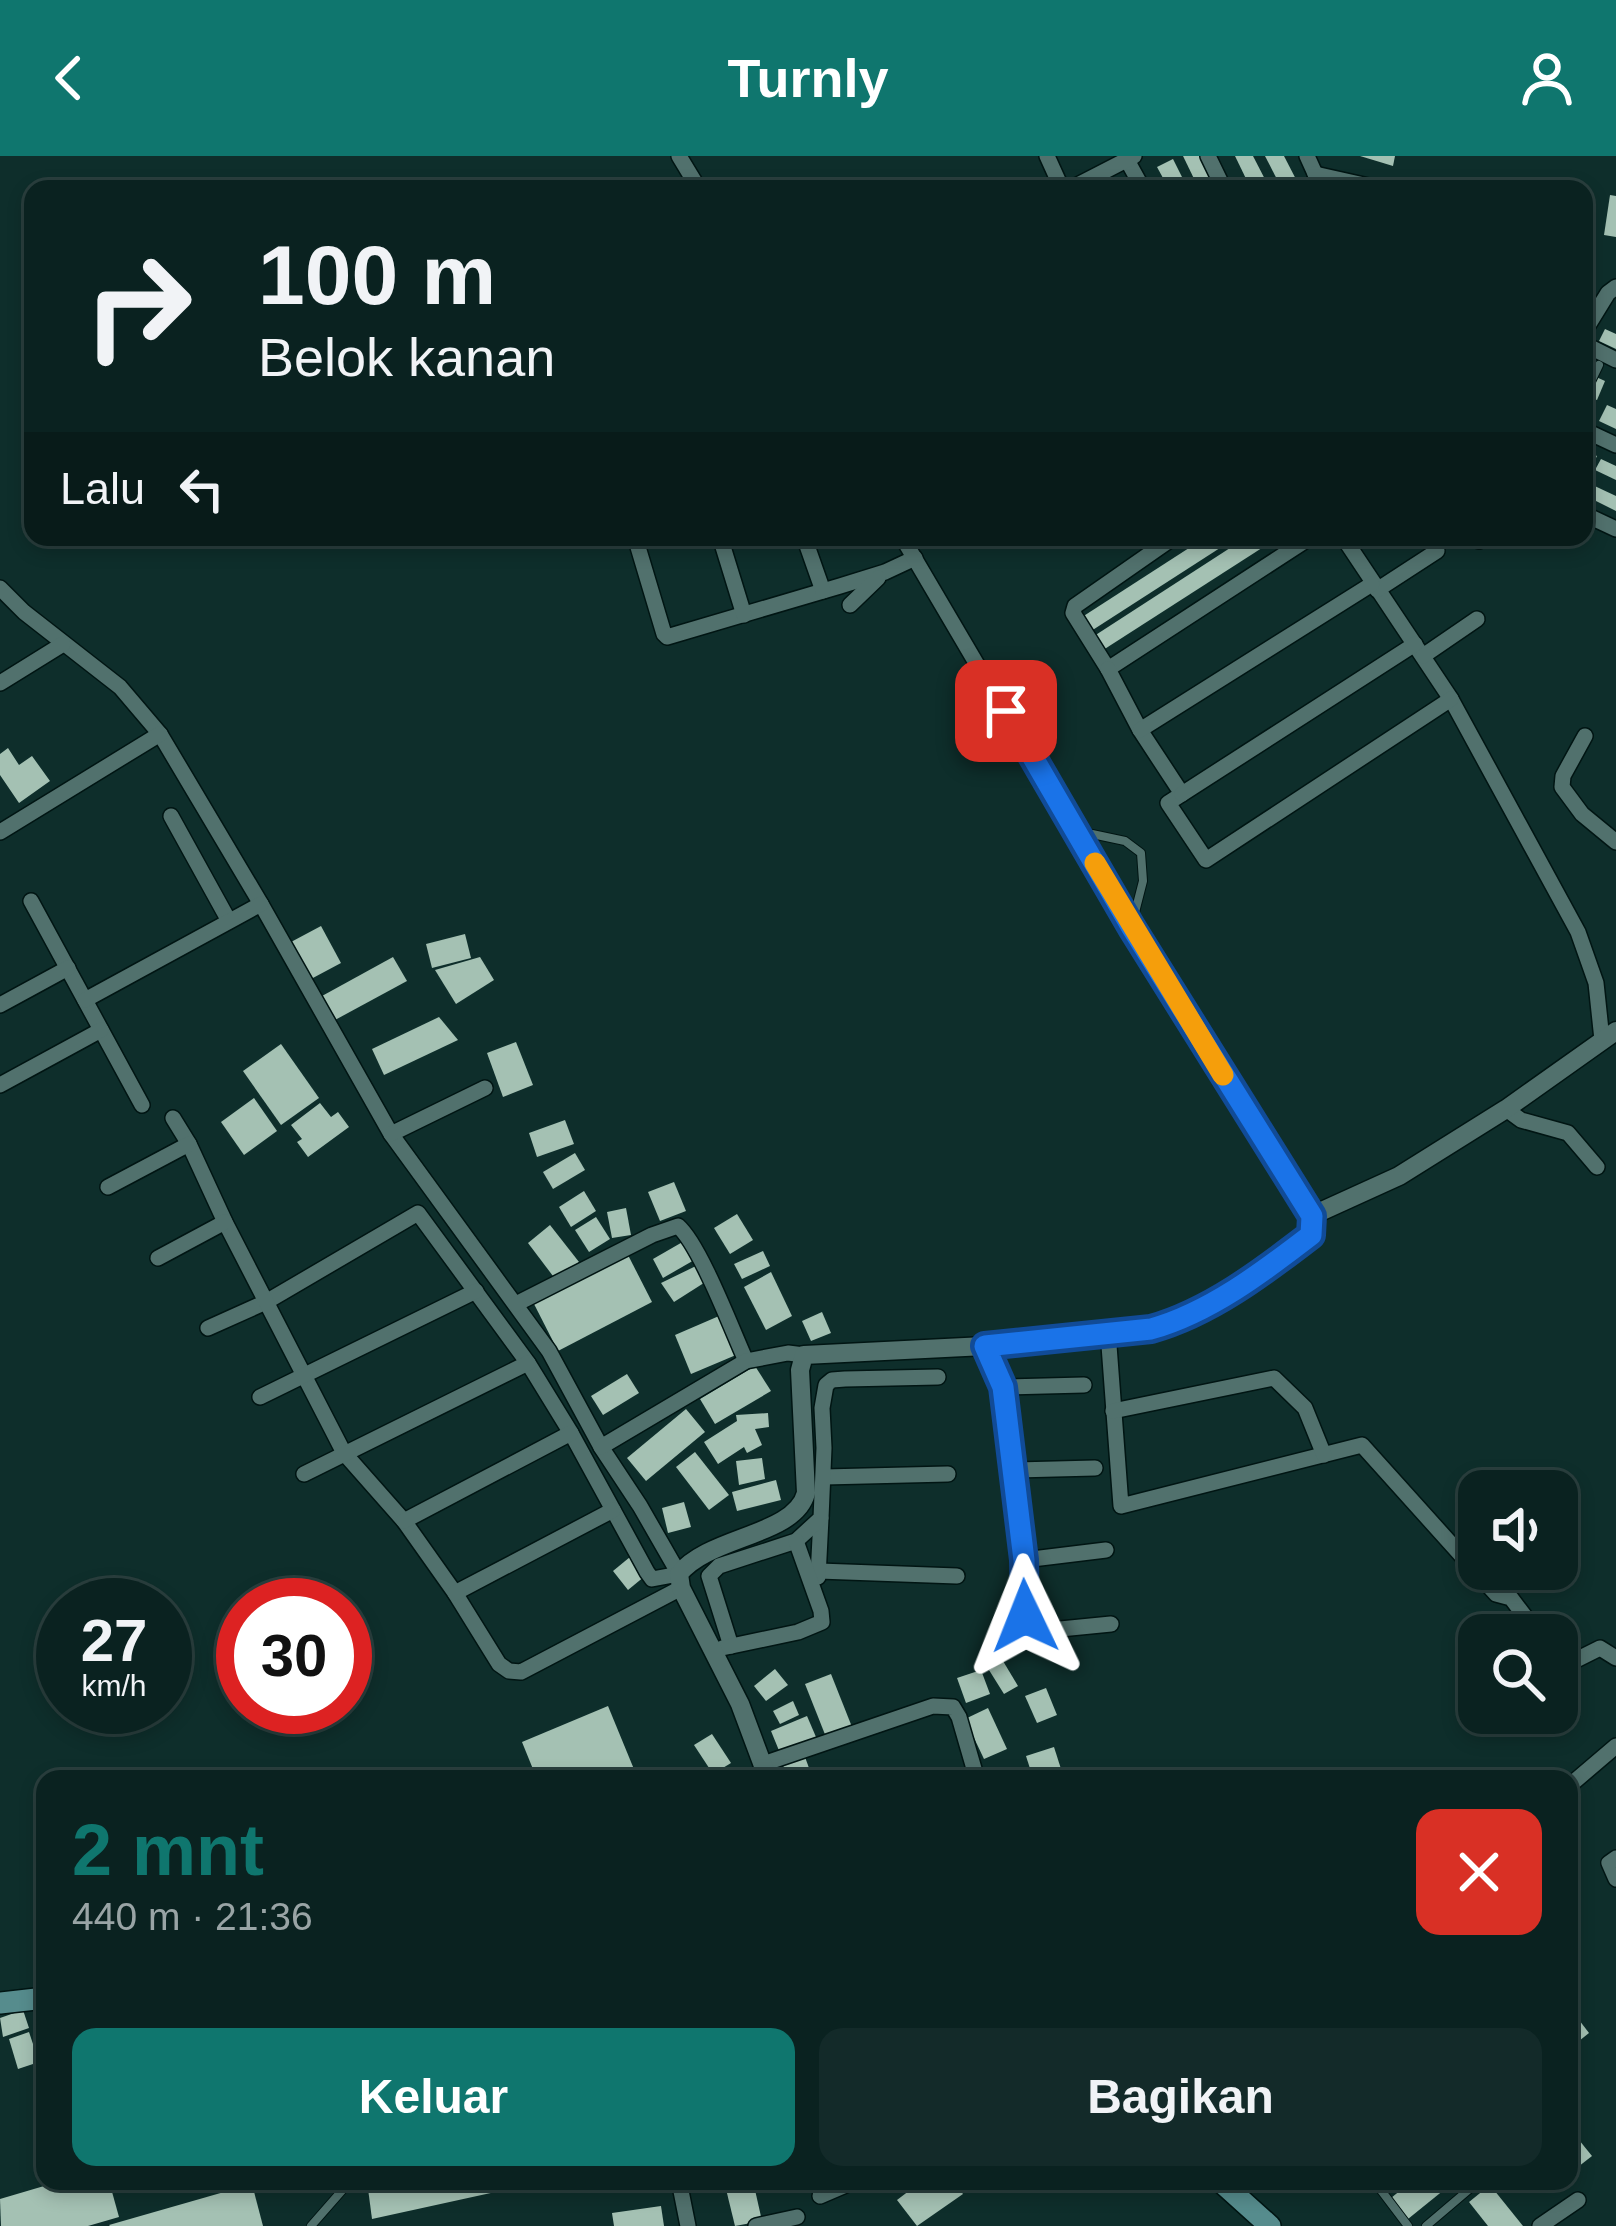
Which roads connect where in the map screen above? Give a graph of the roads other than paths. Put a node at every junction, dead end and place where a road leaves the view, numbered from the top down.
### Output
1 (1131, 158) edge
2 (1085, 180) edge
3 (1616, 287) edge
4 (1593, 317) edge
5 (638, 546) edge
6 (723, 546) edge
7 (807, 546) edge
8 (908, 546) edge
9 (1161, 546) edge
10 (1297, 546) edge
11 (1349, 546) edge
12 (1437, 551) dead end
13 (915, 558) junction
14 (885, 572) junction
15 (1374, 587) junction
16 (0, 588) edge
17 (823, 591) junction
18 (850, 605) dead end
19 (745, 615) junction
20 (1478, 619) dead end
21 (63, 644) junction
22 (1419, 650) junction
23 (1108, 669) junction
24 (0, 683) edge
25 (1451, 699) junction
26 (1140, 730) junction
27 (160, 734) junction
28 (1585, 736) dead end
29 (1182, 794) junction
30 (171, 816) dead end
31 (1076, 830) junction
32 (0, 832) edge
33 (1616, 842) edge
34 (31, 901) dead end
35 (261, 904) junction
36 (229, 921) junction
37 (1132, 928) junction
38 (68, 968) junction
39 (85, 1000) junction
40 (0, 1006) edge
41 (101, 1030) junction
42 (1609, 1035) edge
43 (0, 1085) edge
44 (485, 1088) dead end
45 (142, 1106) dead end
46 (1506, 1109) junction
47 (173, 1118) dead end
48 (392, 1134) junction
49 (189, 1144) junction
50 (1597, 1167) dead end
51 (108, 1187) dead end
52 (225, 1222) junction
53 (1311, 1226) junction
54 (158, 1258) dead end
55 (476, 1291) junction
56 (266, 1302) junction
57 (517, 1304) junction
58 (208, 1328) dead end
59 (1108, 1332) junction
60 (985, 1346) junction
61 (804, 1355) junction
62 (746, 1361) junction
63 (528, 1364) junction
64 (304, 1377) junction
65 (938, 1377) dead end
66 (1084, 1385) dead end
67 (1003, 1387) junction
68 (260, 1397) dead end
69 (1112, 1411) junction
70 (571, 1433) junction
71 (601, 1447) junction
72 (344, 1453) junction
73 (1324, 1454) junction
74 (1095, 1468) dead end
75 (1013, 1470) junction
76 (304, 1474) dead end
77 (948, 1474) dead end
78 (824, 1477) junction
79 (614, 1510) junction
80 (821, 1518) junction
81 (404, 1521) junction
82 (796, 1541) junction
83 (1106, 1550) dead end
84 (1024, 1560) junction
85 (819, 1571) junction
86 (957, 1576) dead end
87 (680, 1581) junction
88 (815, 1592) junction
89 (455, 1593) junction
90 (1523, 1614) edge
91 (1111, 1624) dead end
92 (722, 1648) junction
93 (1616, 1658) edge
94 (1578, 1659) edge
95 (1616, 1746) edge
96 (765, 1770) edge
97 (771, 1770) edge
98 (974, 1770) edge
99 (1578, 1778) edge
100 (1616, 1858) edge
101 (1616, 1879) edge
102 (36, 1999) edge
103 (0, 2003) edge
104 (342, 2190) edge
105 (681, 2190) edge
106 (834, 2190) edge
107 (1230, 2190) edge
108 (1381, 2190) edge
109 (1468, 2190) edge
110 (820, 2196) dead end
111 (1578, 2200) dead end
112 (797, 2217) dead end
113 (311, 2226) edge
114 (688, 2226) edge
115 (756, 2226) edge
116 (1270, 2226) edge
117 (1408, 2226) edge
118 (1426, 2226) edge
119 (1540, 2226) edge

1 - 2 street
3 - 4 street
5 - 19 street
6 - 19 street
7 - 17 street
8 - 13 street
9 - 23 street
10 - 23 street
11 - 15 street
12 - 15 street
13 - 14 street
13 - 31 street
14 - 17 street
14 - 18 street
15 - 22 street
15 - 26 street
16 - 21 street
17 - 19 street
20 - 22 street
21 - 24 street
21 - 27 street
22 - 25 street
22 - 29 street
23 - 26 street
25 - 29 street
25 - 42 street
26 - 29 street
27 - 32 street
27 - 35 street
28 - 33 street
30 - 36 street
31 - 37 street
31 - 37 lane
34 - 38 street
35 - 36 street
35 - 48 street
36 - 39 street
37 - 53 street
38 - 39 street
38 - 40 street
39 - 41 street
41 - 43 street
41 - 45 street
42 - 46 street
44 - 48 street
46 - 50 street
46 - 53 street
47 - 49 street
48 - 57 street
49 - 51 street
49 - 52 street
52 - 54 street
52 - 56 street
53 - 59 street
55 - 56 street
55 - 63 street
55 - 64 street
56 - 58 street
56 - 64 street
57 - 62 street
57 - 71 street
59 - 60 street
59 - 69 street
60 - 61 street
60 - 67 street
61 - 62 street
61 - 87 street
62 - 71 street
63 - 70 street
63 - 72 street
64 - 68 street
64 - 72 street
65 - 78 street
66 - 67 street
67 - 75 street
69 - 73 street
69 - 73 street
70 - 79 street
70 - 81 street
71 - 87 street
72 - 76 street
72 - 81 street
73 - 90 street
74 - 75 street
75 - 84 street
77 - 78 street
78 - 80 street
79 - 87 street
79 - 89 street
80 - 82 street
80 - 85 street
81 - 89 street
82 - 88 street
82 - 92 street
83 - 84 street
84 - 91 street
85 - 86 street
85 - 88 street
87 - 89 street
87 - 92 street
88 - 92 street
92 - 96 street
93 - 94 street
95 - 99 street
97 - 98 street
100 - 101 street
102 - 103 main road
104 - 113 lane
105 - 114 street
106 - 110 street
107 - 116 main road
108 - 117 lane
109 - 118 lane
111 - 119 street
112 - 115 street

